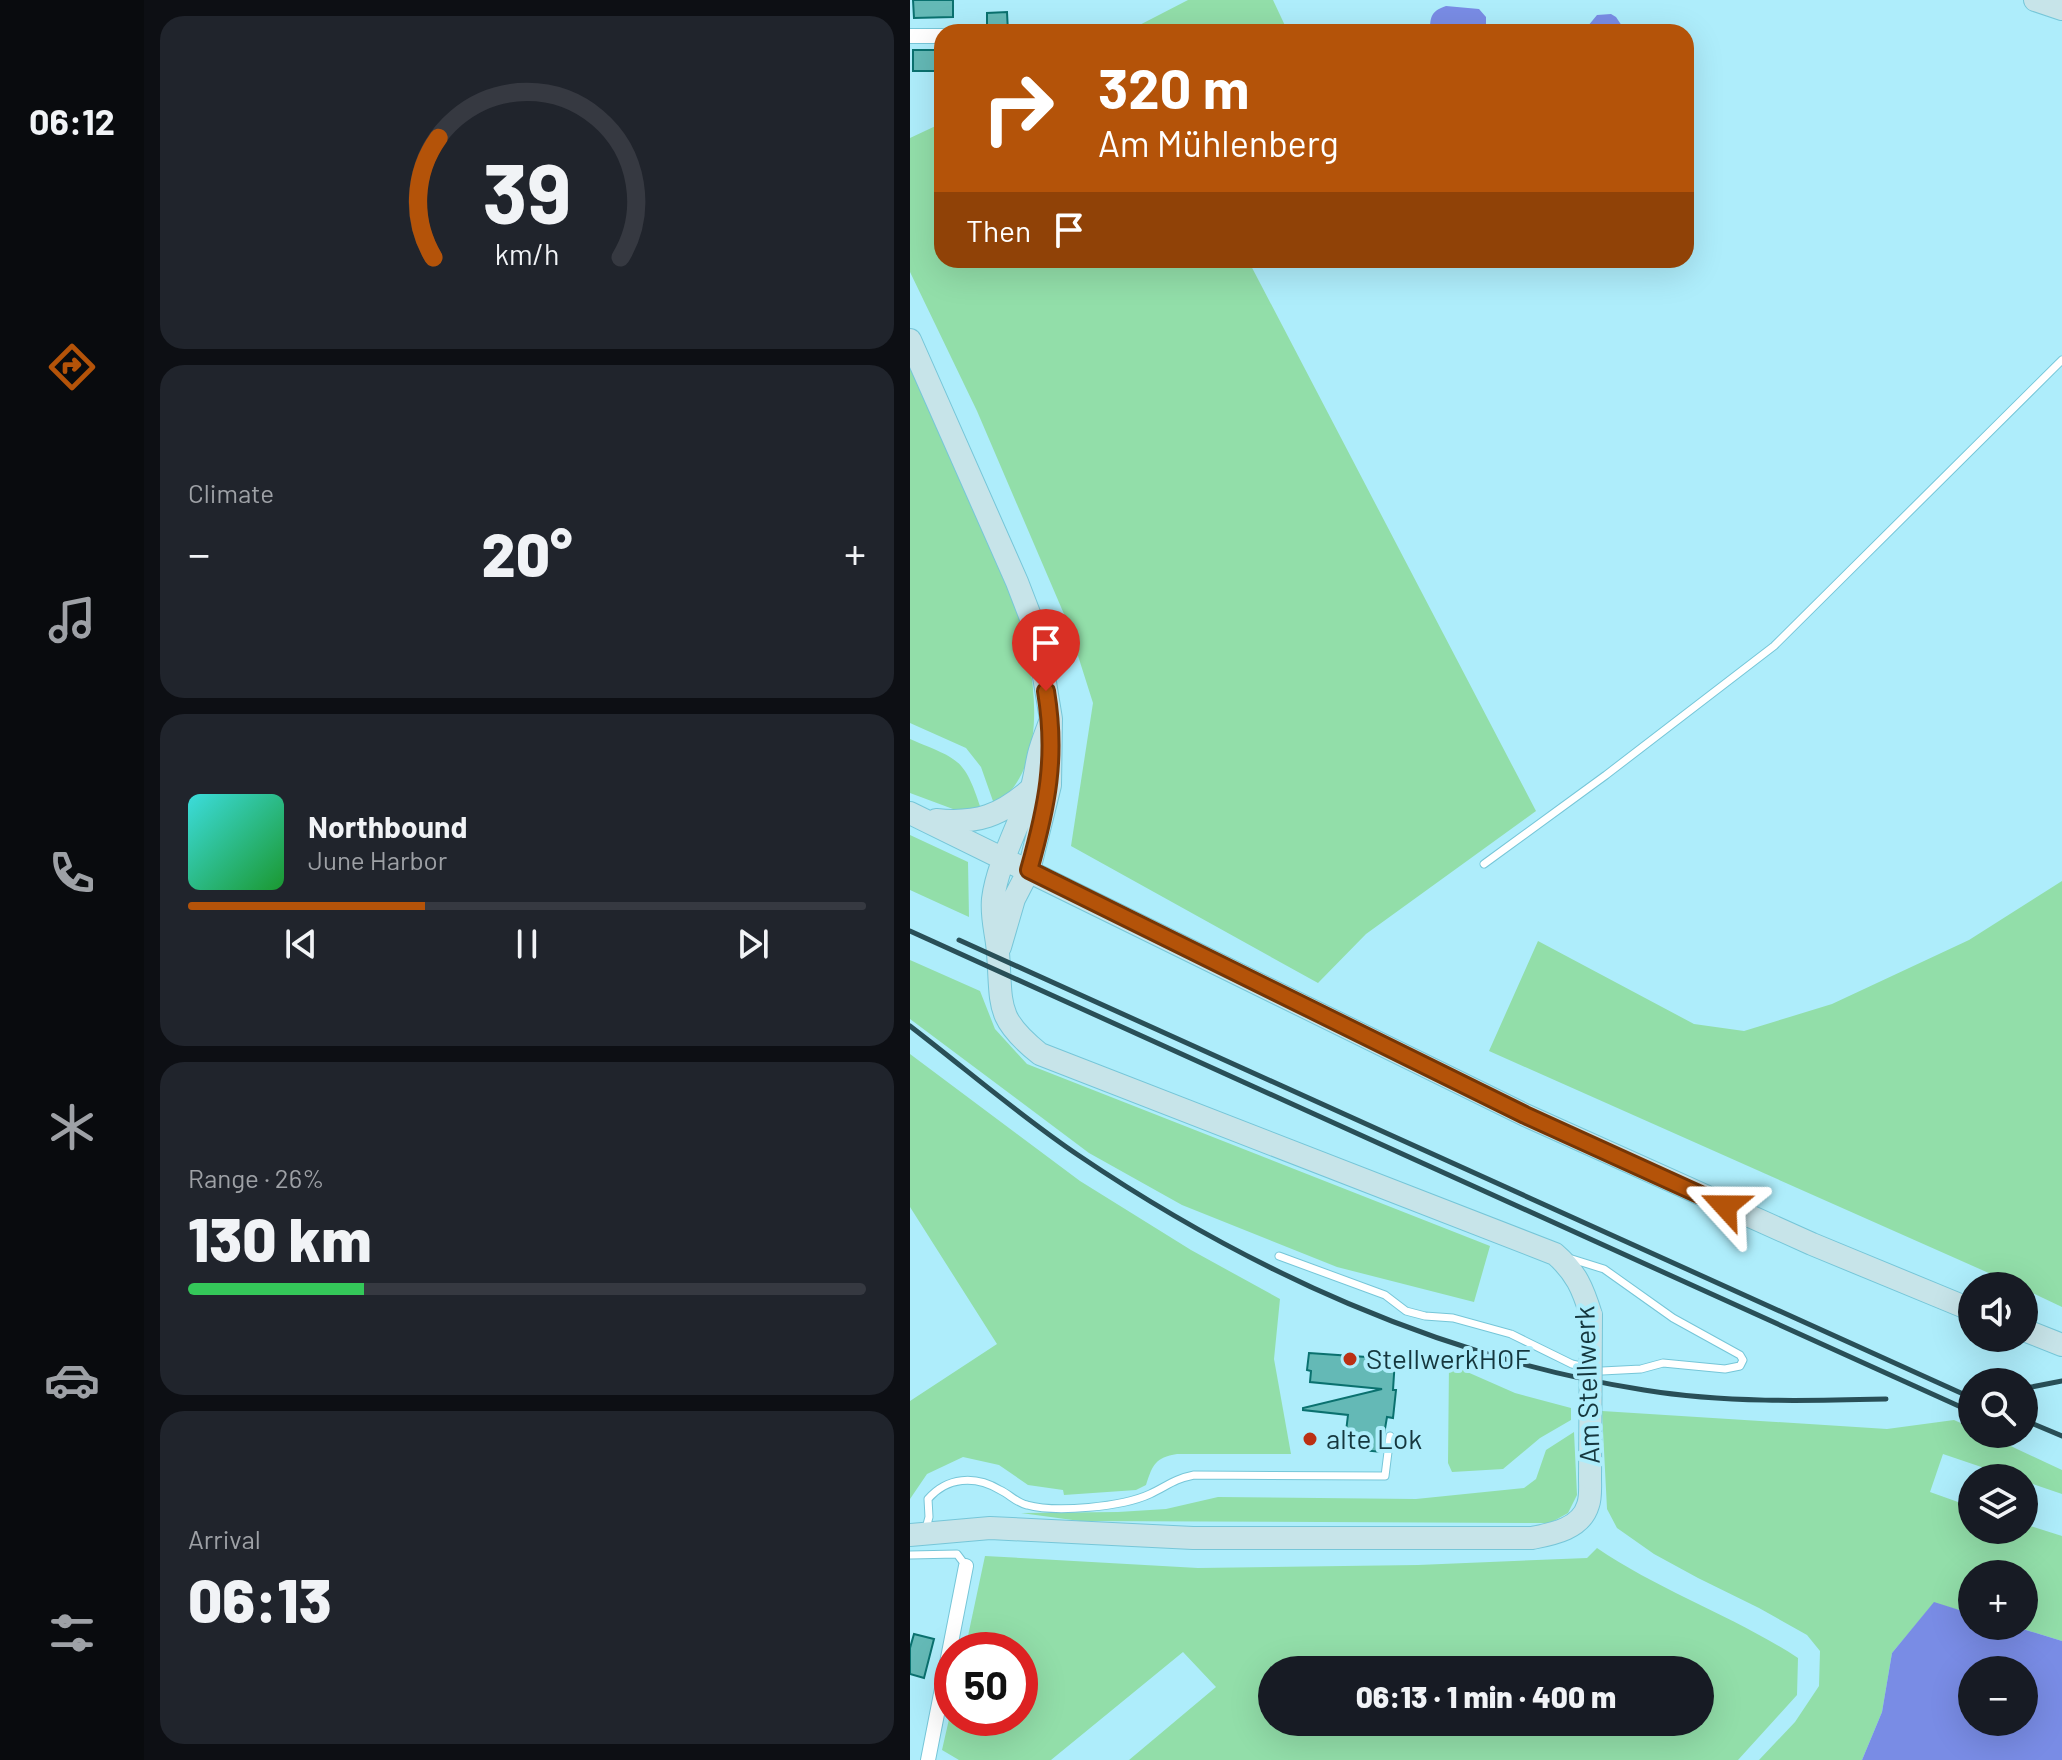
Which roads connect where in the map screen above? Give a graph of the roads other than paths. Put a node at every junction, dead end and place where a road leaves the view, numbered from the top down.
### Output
1 (2035, 0) edge
2 (2062, 9) edge
3 (910, 36) edge
4 (934, 36) edge
5 (910, 340) edge
6 (2062, 360) edge
7 (1051, 719) junction
8 (1032, 787) junction
9 (916, 816) edge
10 (1006, 859) junction
11 (1484, 864) dead end
12 (1029, 870) junction
13 (998, 952) junction
14 (1555, 1254) junction
15 (1279, 1256) dead end
16 (1958, 1304) edge
17 (1390, 1436) dead end
18 (917, 1533) edge
19 (910, 1555) edge
20 (966, 1566) joint
21 (928, 1760) edge

1 - 2 street
3 - 4 street
5 - 7 street, Am Stellwerk
6 - 11 lane
7 - 8 street, Am Stellwerk
7 - 12 street, Am Stellwerk
8 - 9 street
8 - 10 street, Am Stellwerk
9 - 10 street
10 - 12 street
10 - 13 street, Am Stellwerk
12 - 13 street, Am Stellwerk
12 - 16 street
13 - 14 street, Am Stellwerk
14 - 15 lane
14 - 18 street, Am Stellwerk, bridge
17 - 18 lane
19 - 20 lane
20 - 21 street

